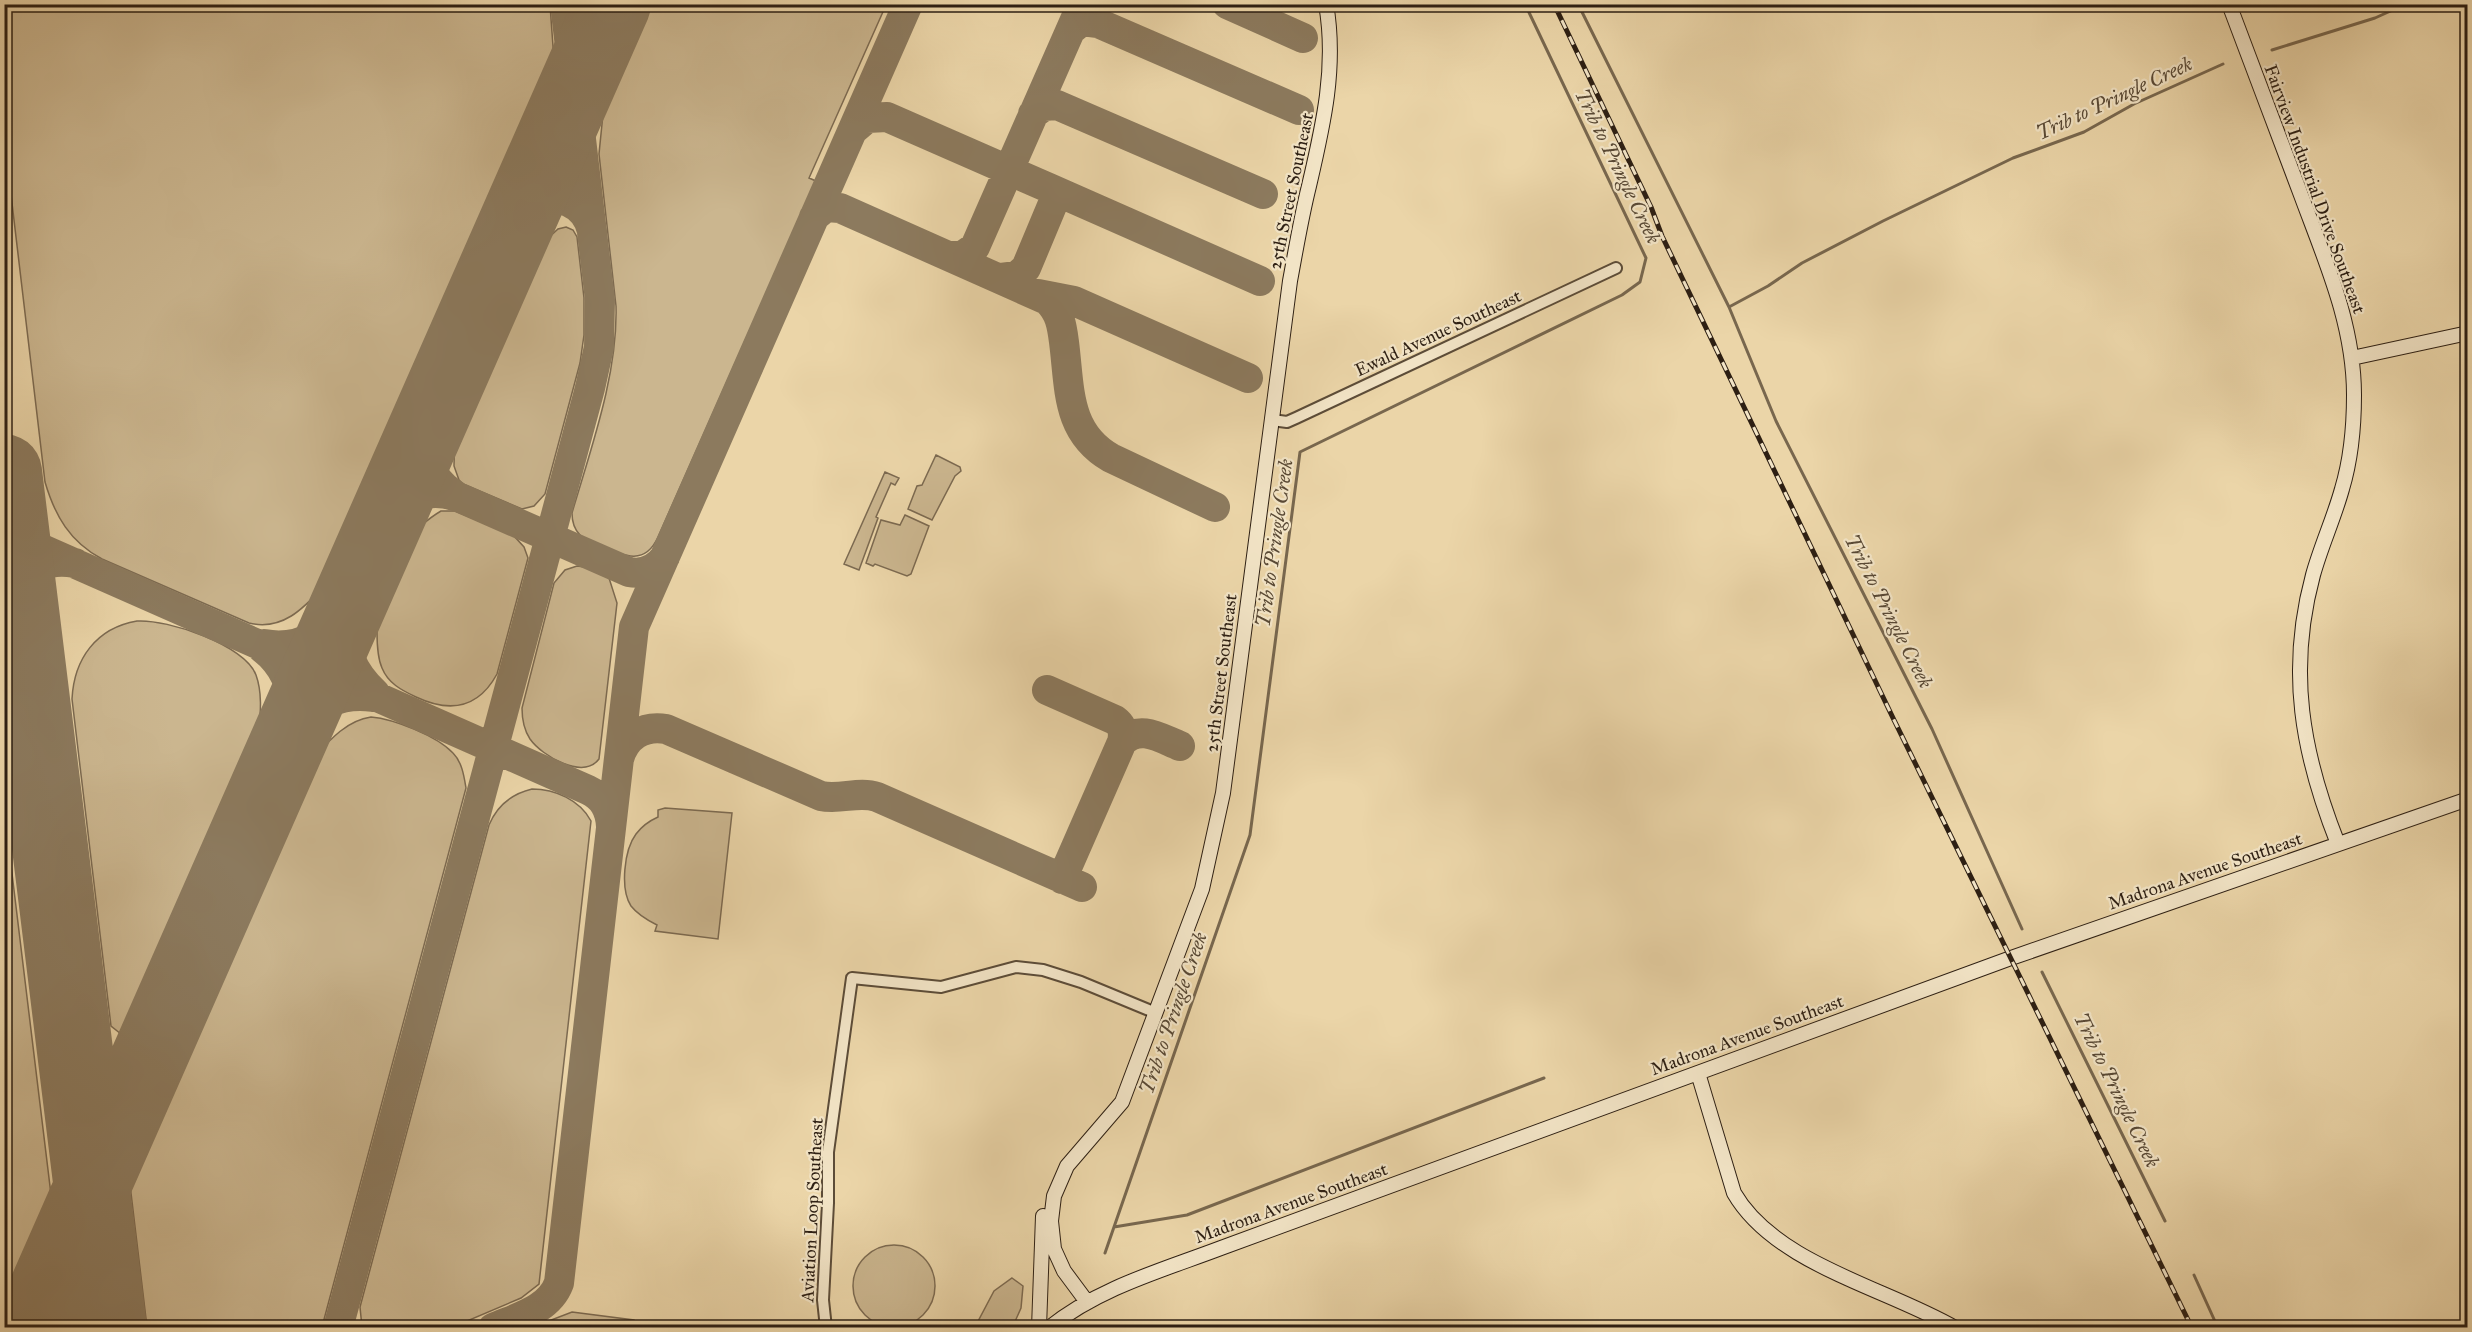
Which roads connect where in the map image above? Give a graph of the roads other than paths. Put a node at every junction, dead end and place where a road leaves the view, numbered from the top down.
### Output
1 (1326, 4) edge
2 (2229, 4) edge
3 (1616, 268) dead end
4 (2468, 333) edge
5 (2352, 358) junction
6 (1272, 420) junction
7 (2468, 799) edge
8 (2338, 844) junction
9 (1156, 1013) junction
10 (1698, 1073) junction
11 (1054, 1196) junction
12 (1087, 1302) junction
13 (826, 1328) edge
14 (1039, 1328) edge
15 (1049, 1328) edge
16 (1956, 1328) edge

1 - 6 main road, 25th Street Southeast
2 - 5 main road, Fairview Industrial Drive Southeast
3 - 6 street, Ewald Avenue Southeast
4 - 5 main road
5 - 8 main road, Fairview Industrial Drive Southeast
6 - 9 main road, 25th Street Southeast
7 - 8 main road, Madrona Avenue Southeast
8 - 10 main road, Madrona Avenue Southeast
9 - 11 main road, 25th Street Southeast
9 - 13 street, Aviation Loop Southeast
10 - 12 main road, Madrona Avenue Southeast
10 - 16 main road
11 - 12 main road, 25th Street Southeast
11 - 14 main road
12 - 15 main road, Madrona Avenue Southeast

